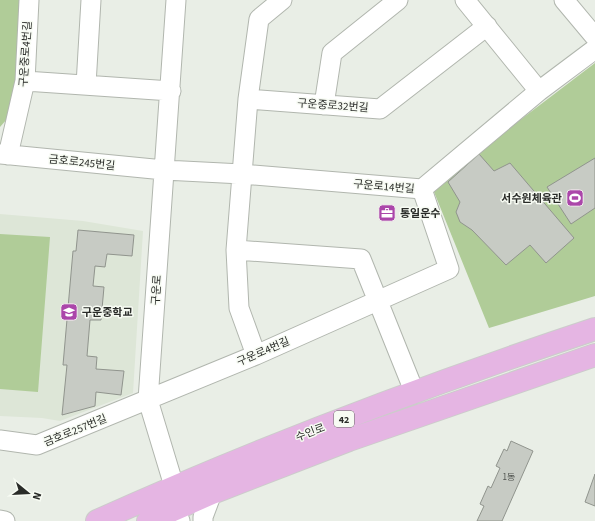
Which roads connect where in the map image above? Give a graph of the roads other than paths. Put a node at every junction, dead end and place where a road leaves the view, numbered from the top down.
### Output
1 (29, 0) edge
2 (91, 0) edge
3 (176, 0) edge
4 (282, 0) edge
5 (398, 0) edge
6 (465, 0) edge
7 (564, 0) edge
8 (486, 26) junction
9 (595, 36) edge
10 (595, 49) edge
11 (25, 81) junction
12 (86, 85) junction
13 (171, 91) junction
14 (539, 91) junction
15 (248, 100) junction
16 (324, 105) junction
17 (4, 155) edge
18 (164, 170) junction
19 (242, 174) junction
20 (422, 189) junction
21 (236, 250) junction
22 (378, 302) junction
23 (595, 329) edge
24 (256, 355) junction
25 (595, 355) edge
26 (414, 392) junction
27 (148, 400) junction
28 (0, 440) edge
29 (174, 486) junction
30 (212, 493) junction
31 (177, 515) edge
32 (0, 520) edge
33 (5, 521) edge
34 (97, 521) edge
35 (148, 521) edge
36 (203, 521) edge

1 - 11 street, 구운중로4번길
2 - 12 street
3 - 13 street, 구운로
4 - 15 street
5 - 16 street
6 - 8 street
7 - 9 street
8 - 14 street
8 - 16 street, 구운중로32번길
10 - 14 street, 구운로14번길
11 - 12 street
11 - 17 street, 구운중로4번길
12 - 13 street
13 - 18 street, 구운로
14 - 20 street, 구운로14번길
15 - 16 street, 구운중로32번길
15 - 19 street
17 - 18 street, 금호로245번길
18 - 19 street, 구운로14번길
18 - 27 street, 구운로
19 - 20 street, 구운로14번길
19 - 21 street
20 - 22 street, 구운로4번길
21 - 22 street
21 - 24 street
22 - 24 street, 구운로4번길
22 - 26 street
23 - 26 main road, 수인로 / 42
24 - 27 street, 구운로4번길
25 - 30 main road, 수인로
26 - 29 main road, 수인로 / 42
27 - 28 street, 금호로257번길
27 - 29 street, 구운로
29 - 31 street, 구운로
29 - 34 main road, 수인로 / 42
30 - 31 main road, 수인로
30 - 36 street
31 - 35 main road, 수인로
32 - 33 street

